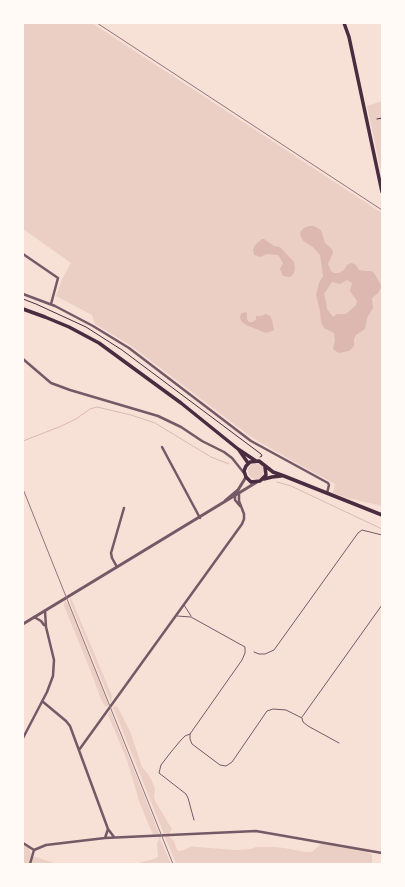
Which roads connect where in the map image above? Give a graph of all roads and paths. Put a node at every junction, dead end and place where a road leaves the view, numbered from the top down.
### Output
1 (344, 23) edge
2 (382, 118) edge
3 (377, 119) dead end
4 (382, 192) edge
5 (23, 254) edge
6 (23, 294) edge
7 (23, 299) edge
8 (51, 304) junction
9 (23, 309) edge
10 (23, 359) edge
11 (162, 447) dead end
12 (238, 449) junction
13 (256, 459) junction
14 (247, 465) junction
15 (237, 466) junction
16 (265, 466) junction
17 (245, 476) junction
18 (284, 476) junction
19 (263, 480) junction
20 (257, 482) junction
21 (238, 490) junction
22 (327, 493) junction
23 (239, 494) junction
24 (234, 498) junction
25 (220, 506) junction
26 (124, 508) dead end
27 (242, 508) junction
28 (382, 515) edge
29 (200, 518) junction
30 (382, 535) edge
31 (117, 567) junction
32 (184, 605) junction
33 (382, 605) edge
34 (45, 610) junction
35 (176, 616) junction
36 (34, 617) junction
37 (191, 617) junction
38 (23, 624) edge
39 (46, 627) junction
40 (254, 652) dead end
41 (42, 701) junction
42 (302, 718) junction
43 (190, 734) junction
44 (23, 738) edge
45 (339, 743) dead end
46 (79, 750) junction
47 (194, 820) dead end
48 (108, 829) junction
49 (114, 837) junction
50 (105, 838) junction
51 (23, 843) edge
52 (34, 850) junction
53 (382, 853) edge
54 (30, 864) edge

1 - 4 main road
2 - 3 path
5 - 8 street
6 - 8 street
7 - 13 path
8 - 22 street
9 - 12 main road
10 - 15 street
11 - 29 street
12 - 13 main road
12 - 14 main road
13 - 14 main road
13 - 16 main road
14 - 15 street
14 - 17 main road
15 - 17 street
16 - 18 main road
16 - 19 main road
17 - 20 main road
17 - 21 street
18 - 19 main road
18 - 22 main road
19 - 20 main road
20 - 23 street
21 - 24 street
21 - 25 street
22 - 28 main road
23 - 24 street
23 - 27 street
24 - 25 street
24 - 27 street
25 - 29 street
26 - 31 street
27 - 32 street
29 - 31 street
30 - 40 lane
31 - 34 street
32 - 35 street
32 - 37 lane
33 - 42 lane
34 - 36 street
34 - 39 street
35 - 37 lane
35 - 46 street
36 - 38 street
36 - 39 street
37 - 43 lane
39 - 41 street
41 - 44 street
41 - 46 street
42 - 43 lane
42 - 45 lane
43 - 47 lane
46 - 48 street
48 - 49 street
48 - 50 street
49 - 50 street
49 - 53 street
50 - 52 street
51 - 52 street
52 - 54 street

